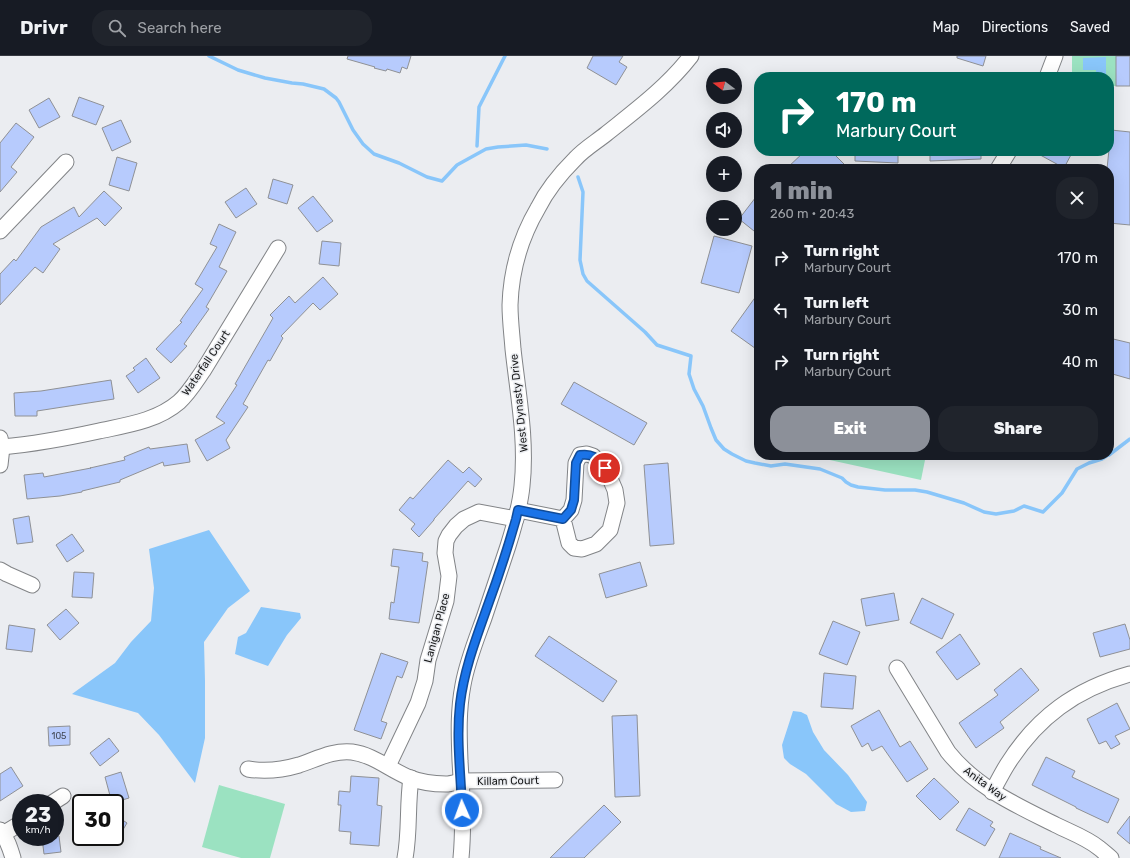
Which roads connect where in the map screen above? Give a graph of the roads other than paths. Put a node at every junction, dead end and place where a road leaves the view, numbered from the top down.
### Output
1 (691, 56) edge
2 (1055, 56) edge
3 (1049, 72) edge
4 (66, 162) dead end
5 (0, 231) edge
6 (278, 248) dead end
7 (1, 443) edge
8 (0, 465) edge
9 (517, 514) junction
10 (563, 519) junction
11 (0, 570) edge
12 (32, 585) dead end
13 (897, 668) dead end
14 (1130, 674) edge
15 (388, 766) junction
16 (248, 769) dead end
17 (411, 778) junction
18 (555, 780) dead end
19 (461, 781) junction
20 (992, 792) junction
21 (12, 827) edge
22 (2, 832) edge
23 (13, 858) edge
24 (405, 858) edge
25 (461, 858) edge
26 (1111, 858) edge

1 - 9 street, West Dynasty Drive
2 - 3 street
4 - 5 street
6 - 7 street, Waterfall Court
7 - 8 street
9 - 10 street, Lanigan Place
9 - 15 street, Lanigan Place
9 - 19 street, West Dynasty Drive
10 - 10 street
11 - 12 street
13 - 20 street, Anita Way
14 - 20 street
15 - 16 street, Killam Court
15 - 17 street, Killam Court
17 - 19 street, Killam Court
17 - 24 street
18 - 19 street, Killam Court
19 - 25 street, West Dynasty Drive
20 - 26 street, Anita Way
21 - 22 street
22 - 23 street

